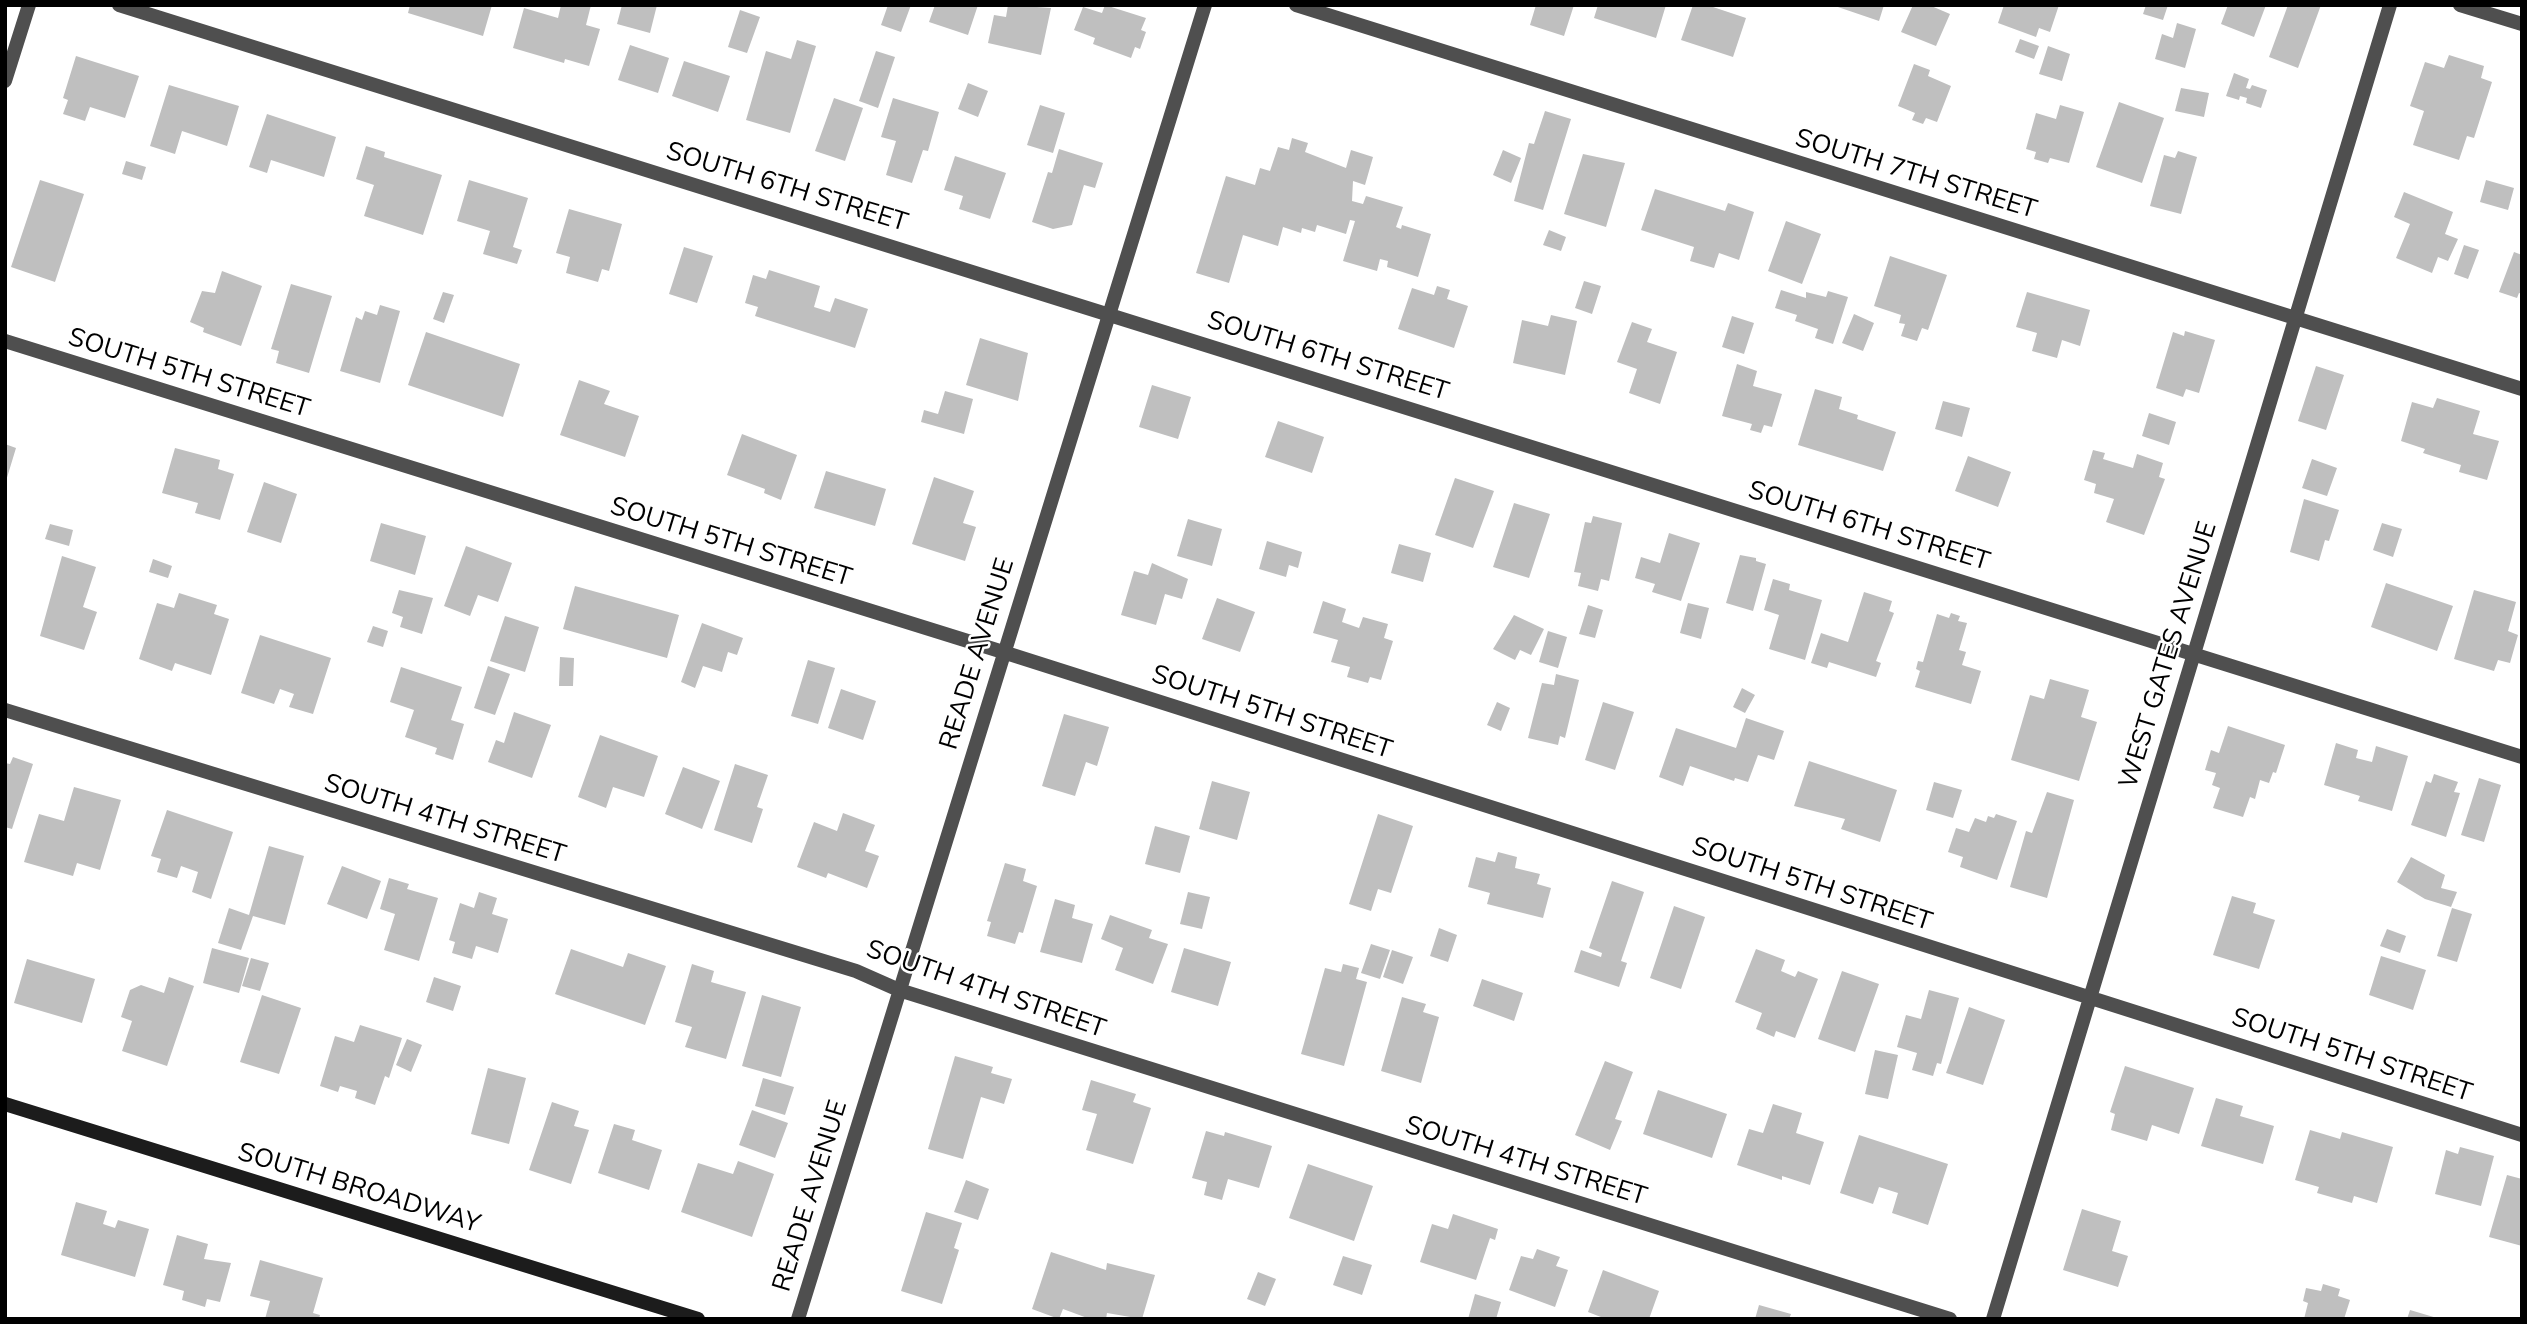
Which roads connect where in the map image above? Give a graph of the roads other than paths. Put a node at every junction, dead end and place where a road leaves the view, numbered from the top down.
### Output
1 (29, 5) edge
2 (119, 5) edge
3 (1205, 5) edge
4 (1296, 5) edge
5 (2390, 5) edge
6 (2460, 5) edge
7 (2522, 24) edge
8 (5, 81) edge
9 (1108, 313) junction
10 (2295, 319) junction
11 (5, 341) edge
12 (2522, 390) edge
13 (1003, 652) junction
14 (2194, 654) junction
15 (5, 710) edge
16 (2522, 757) edge
17 (899, 990) junction
18 (2090, 998) junction
19 (5, 1104) edge
20 (2522, 1135) edge
21 (698, 1319) edge
22 (797, 1319) edge
23 (1950, 1319) edge
24 (1993, 1319) edge

1 - 8 street
2 - 9 street, SOUTH 6TH STREET
3 - 9 street, READE AVENUE
4 - 10 street, SOUTH 7TH STREET
5 - 10 street, WEST GATES AVENUE
6 - 7 street
9 - 13 street, READE AVENUE
9 - 14 street, SOUTH 6TH STREET
10 - 12 street, SOUTH 7TH STREET
10 - 14 street, WEST GATES AVENUE
11 - 13 street, SOUTH 5TH STREET
13 - 17 street, READE AVENUE
13 - 18 street, SOUTH 5TH STREET
14 - 16 street, SOUTH 6TH STREET
14 - 18 street, WEST GATES AVENUE
15 - 17 street, SOUTH 4TH STREET
17 - 22 street, READE AVENUE
17 - 23 street, SOUTH 4TH STREET
18 - 20 street, SOUTH 5TH STREET
18 - 24 street, WEST GATES AVENUE
19 - 21 street, SOUTH BROADWAY

